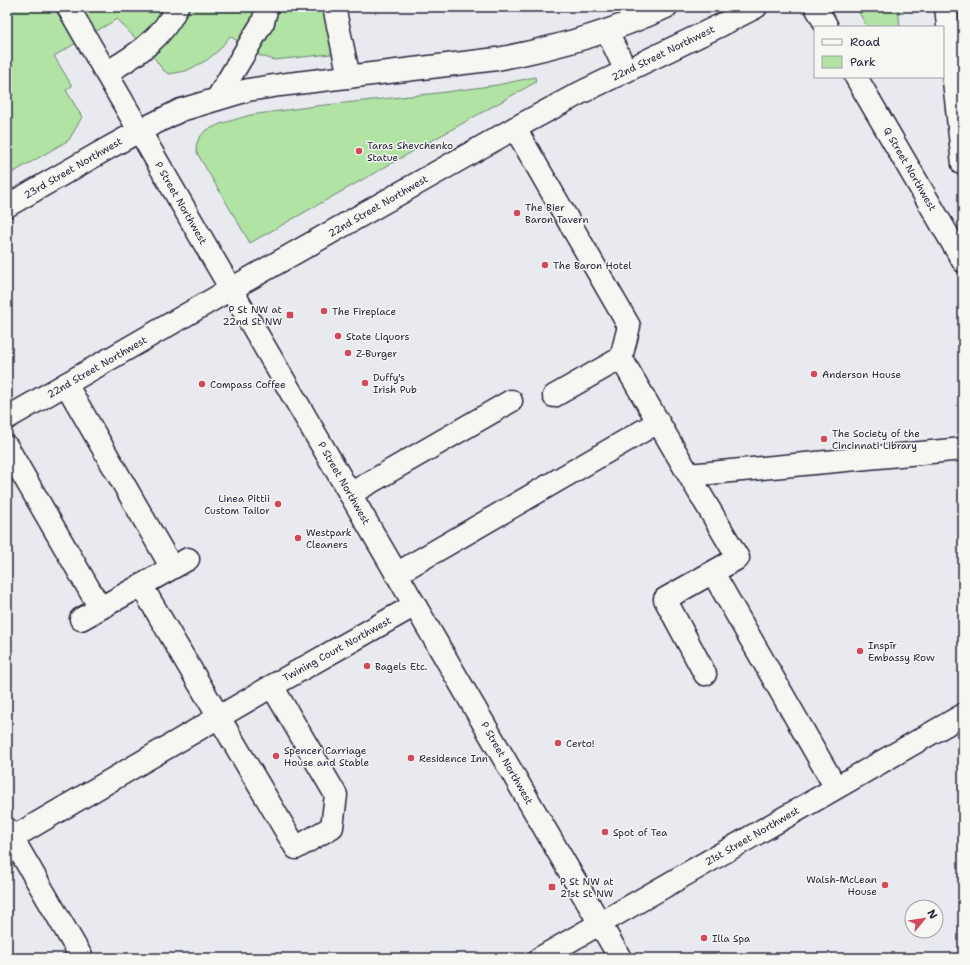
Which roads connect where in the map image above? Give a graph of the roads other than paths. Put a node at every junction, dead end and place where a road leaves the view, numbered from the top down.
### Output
1 (68, 7) edge
2 (177, 7) edge
3 (267, 7) edge
4 (334, 7) edge
5 (666, 7) edge
6 (756, 7) edge
7 (816, 7) edge
8 (946, 7) edge
9 (826, 26) edge
10 (607, 31) junction
11 (626, 71) junction
12 (106, 73) junction
13 (349, 77) junction
14 (857, 78) edge
15 (217, 99) junction
16 (960, 109) edge
17 (515, 128) junction
18 (139, 131) junction
19 (963, 164) edge
20 (7, 206) edge
21 (963, 260) edge
22 (231, 289) junction
23 (621, 358) junction
24 (66, 384) junction
25 (554, 396) dead end
26 (511, 401) dead end
27 (7, 418) edge
28 (658, 422) junction
29 (7, 447) edge
30 (963, 449) edge
31 (689, 475) junction
32 (350, 494) junction
33 (712, 573) junction
34 (396, 574) junction
35 (141, 585) junction
36 (415, 605) junction
37 (100, 608) junction
38 (81, 619) dead end
39 (705, 674) dead end
40 (272, 686) junction
41 (963, 715) edge
42 (218, 717) junction
43 (836, 788) junction
44 (10, 833) edge
45 (600, 923) junction
46 (82, 958) edge
47 (540, 958) edge
48 (620, 958) edge

1 - 12 main road, P Street Northwest
2 - 12 main road
3 - 15 main road
4 - 13 main road
5 - 10 main road
6 - 11 main road, 22nd Street Northwest
7 - 9 main road
8 - 16 main road
10 - 11 main road
10 - 13 main road
11 - 17 main road, 22nd Street Northwest
12 - 18 main road, P Street Northwest
13 - 15 main road
14 - 21 main road, Q Street Northwest
15 - 18 main road
16 - 19 main road
17 - 22 main road, 22nd Street Northwest
17 - 23 main road
18 - 20 main road, 23rd Street Northwest
18 - 22 main road, P Street Northwest
22 - 24 main road, 22nd Street Northwest
22 - 32 main road, P Street Northwest
23 - 25 main road
23 - 28 main road
24 - 27 main road, 22nd Street Northwest
24 - 35 main road
26 - 32 main road
28 - 31 main road
28 - 34 main road
29 - 37 main road
30 - 31 main road
31 - 33 main road
32 - 34 main road, P Street Northwest
33 - 39 main road
33 - 43 main road
34 - 36 main road, P Street Northwest
35 - 37 main road
35 - 42 main road
36 - 40 main road, Twining Court Northwest
36 - 45 main road, P Street Northwest
37 - 38 main road
40 - 42 main road
40 - 42 main road, Twining Court Northwest
41 - 43 main road, 21st Street Northwest
42 - 44 main road
43 - 45 main road, 21st Street Northwest
44 - 46 main road
45 - 47 main road, 21st Street Northwest
45 - 48 main road, P Street Northwest

